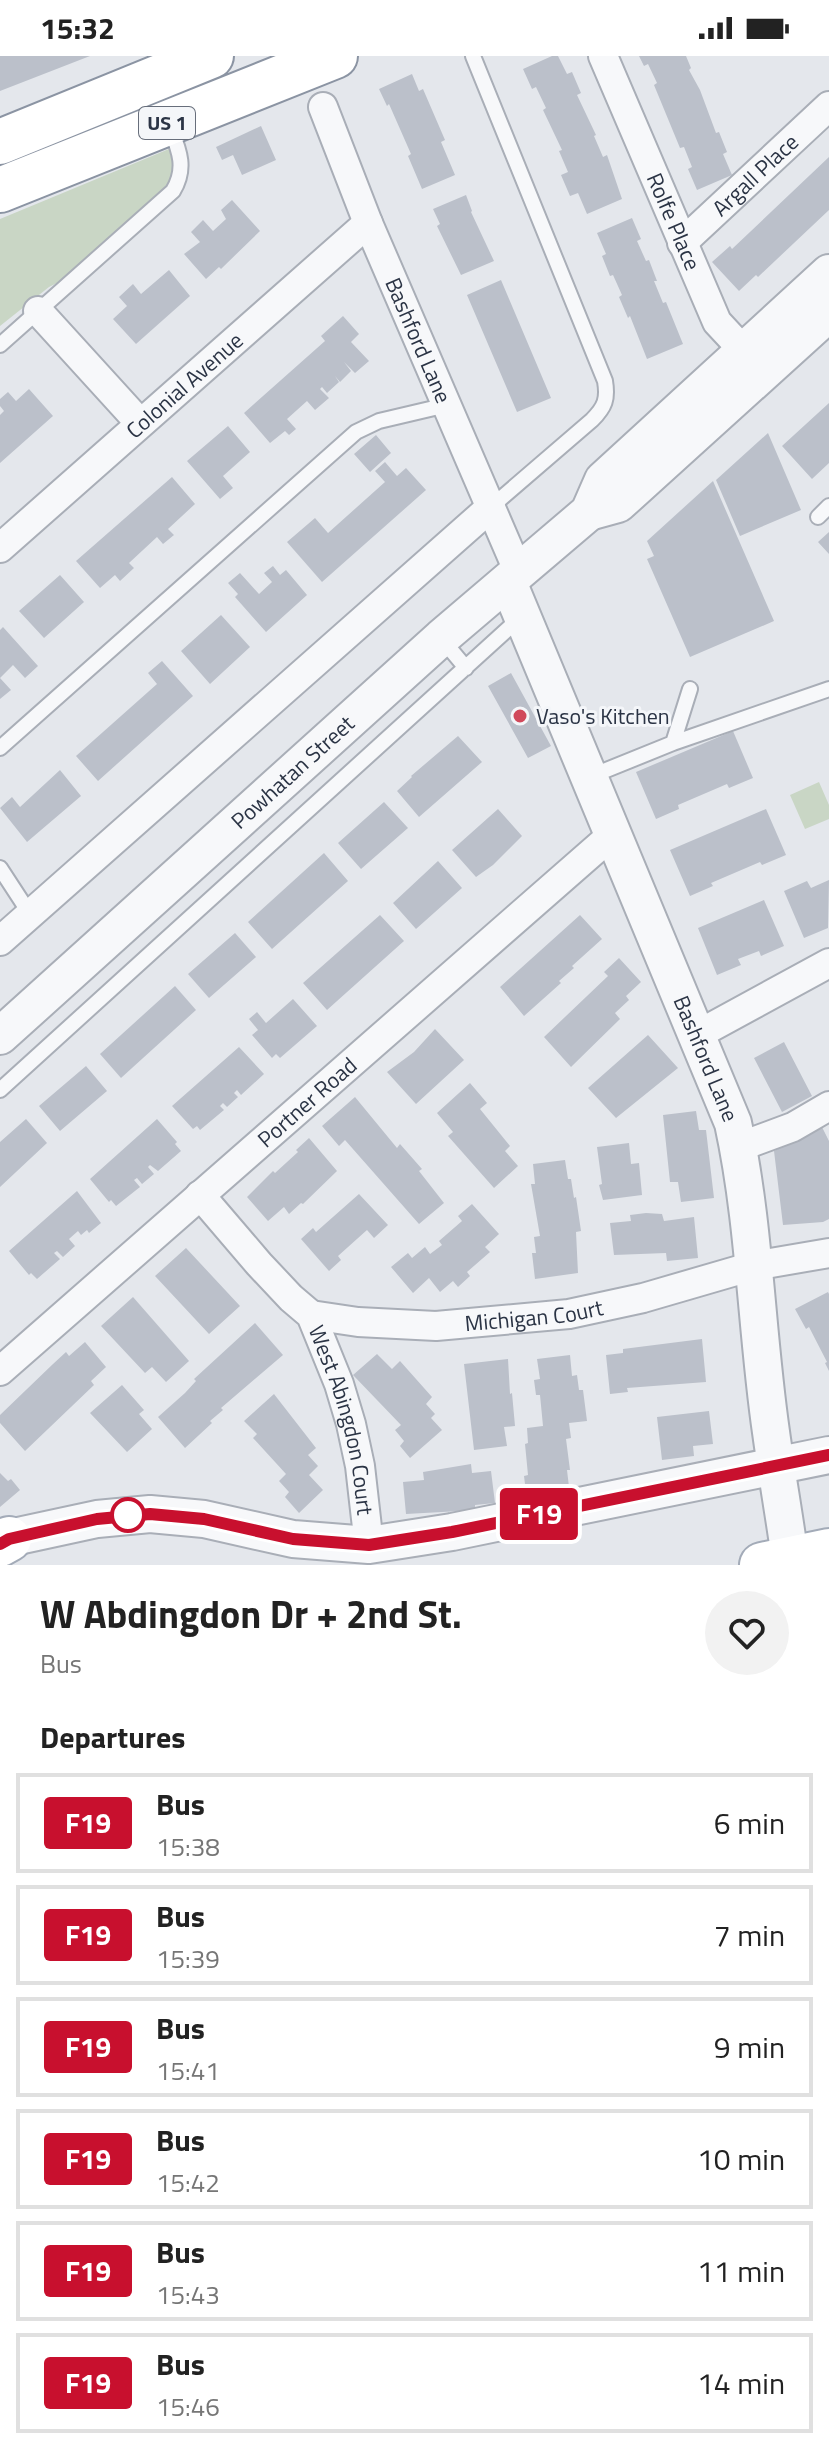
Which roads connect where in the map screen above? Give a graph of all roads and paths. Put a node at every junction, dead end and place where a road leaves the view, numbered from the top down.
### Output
1 (211, 56) edge
2 (335, 56) edge
3 (473, 56) edge
4 (603, 56) edge
5 (829, 106) edge
6 (323, 107) dead end
7 (169, 123) junction
8 (0, 142) edge
9 (0, 190) edge
10 (368, 223) junction
11 (682, 243) junction
12 (825, 301) edge
13 (38, 311) junction
14 (0, 345) edge
15 (754, 362) junction
16 (447, 405) junction
17 (140, 423) junction
18 (491, 507) junction
19 (0, 548) edge
20 (513, 577) junction
21 (522, 616) junction
22 (441, 638) junction
23 (466, 668) junction
24 (690, 689) dead end
25 (829, 689) edge
26 (673, 743) junction
27 (0, 748) edge
28 (589, 777) junction
29 (613, 834) junction
30 (0, 868) edge
31 (30, 914) junction
32 (0, 941) edge
33 (829, 963) edge
34 (697, 1035) junction
35 (0, 1036) edge
36 (0, 1090) edge
37 (829, 1106) edge
38 (739, 1147) junction
39 (200, 1195) junction
40 (829, 1253) edge
41 (753, 1266) junction
42 (311, 1315) junction
43 (0, 1371) edge
44 (829, 1455) edge
45 (777, 1465) junction
46 (3, 1541) edge
47 (369, 1545) junction
48 (793, 1560) edge

1 - 8 highway, US 1
2 - 7 highway, US 1
3 - 18 lane
4 - 11 street, Rolfe Place
5 - 11 street, Argall Place
6 - 10 street, Bashford Lane
7 - 9 highway, US 1
7 - 13 lane
10 - 16 street, Bashford Lane
10 - 17 street, Colonial Avenue
11 - 15 street, Rolfe Place
12 - 15 street, Powhatan Street
13 - 14 lane
13 - 17 street
15 - 20 street, Powhatan Street
16 - 18 street, Bashford Lane
16 - 27 lane
17 - 19 street, Colonial Avenue
18 - 20 street, Bashford Lane
18 - 31 street
20 - 21 street, Bashford Lane
20 - 22 street, Powhatan Street
21 - 23 lane, Powhatan Street
21 - 28 street, Bashford Lane
22 - 23 lane
22 - 35 street, Powhatan Street
23 - 36 lane, Powhatan Street
24 - 26 lane
25 - 26 lane
26 - 28 lane
28 - 29 street, Bashford Lane
29 - 34 street, Bashford Lane
29 - 39 street, Portner Road
30 - 31 lane
31 - 32 street
33 - 34 street
34 - 38 street, Bashford Lane
37 - 38 street
38 - 41 street, Bashford Lane
39 - 42 street, West Abingdon Court
39 - 43 street, Portner Road
40 - 41 street, Michigan Court
41 - 42 street, Michigan Court
41 - 45 street, Bashford Lane
42 - 47 street, West Abingdon Court
44 - 45 street
45 - 47 street
45 - 48 street, Bashford Lane
46 - 47 street

